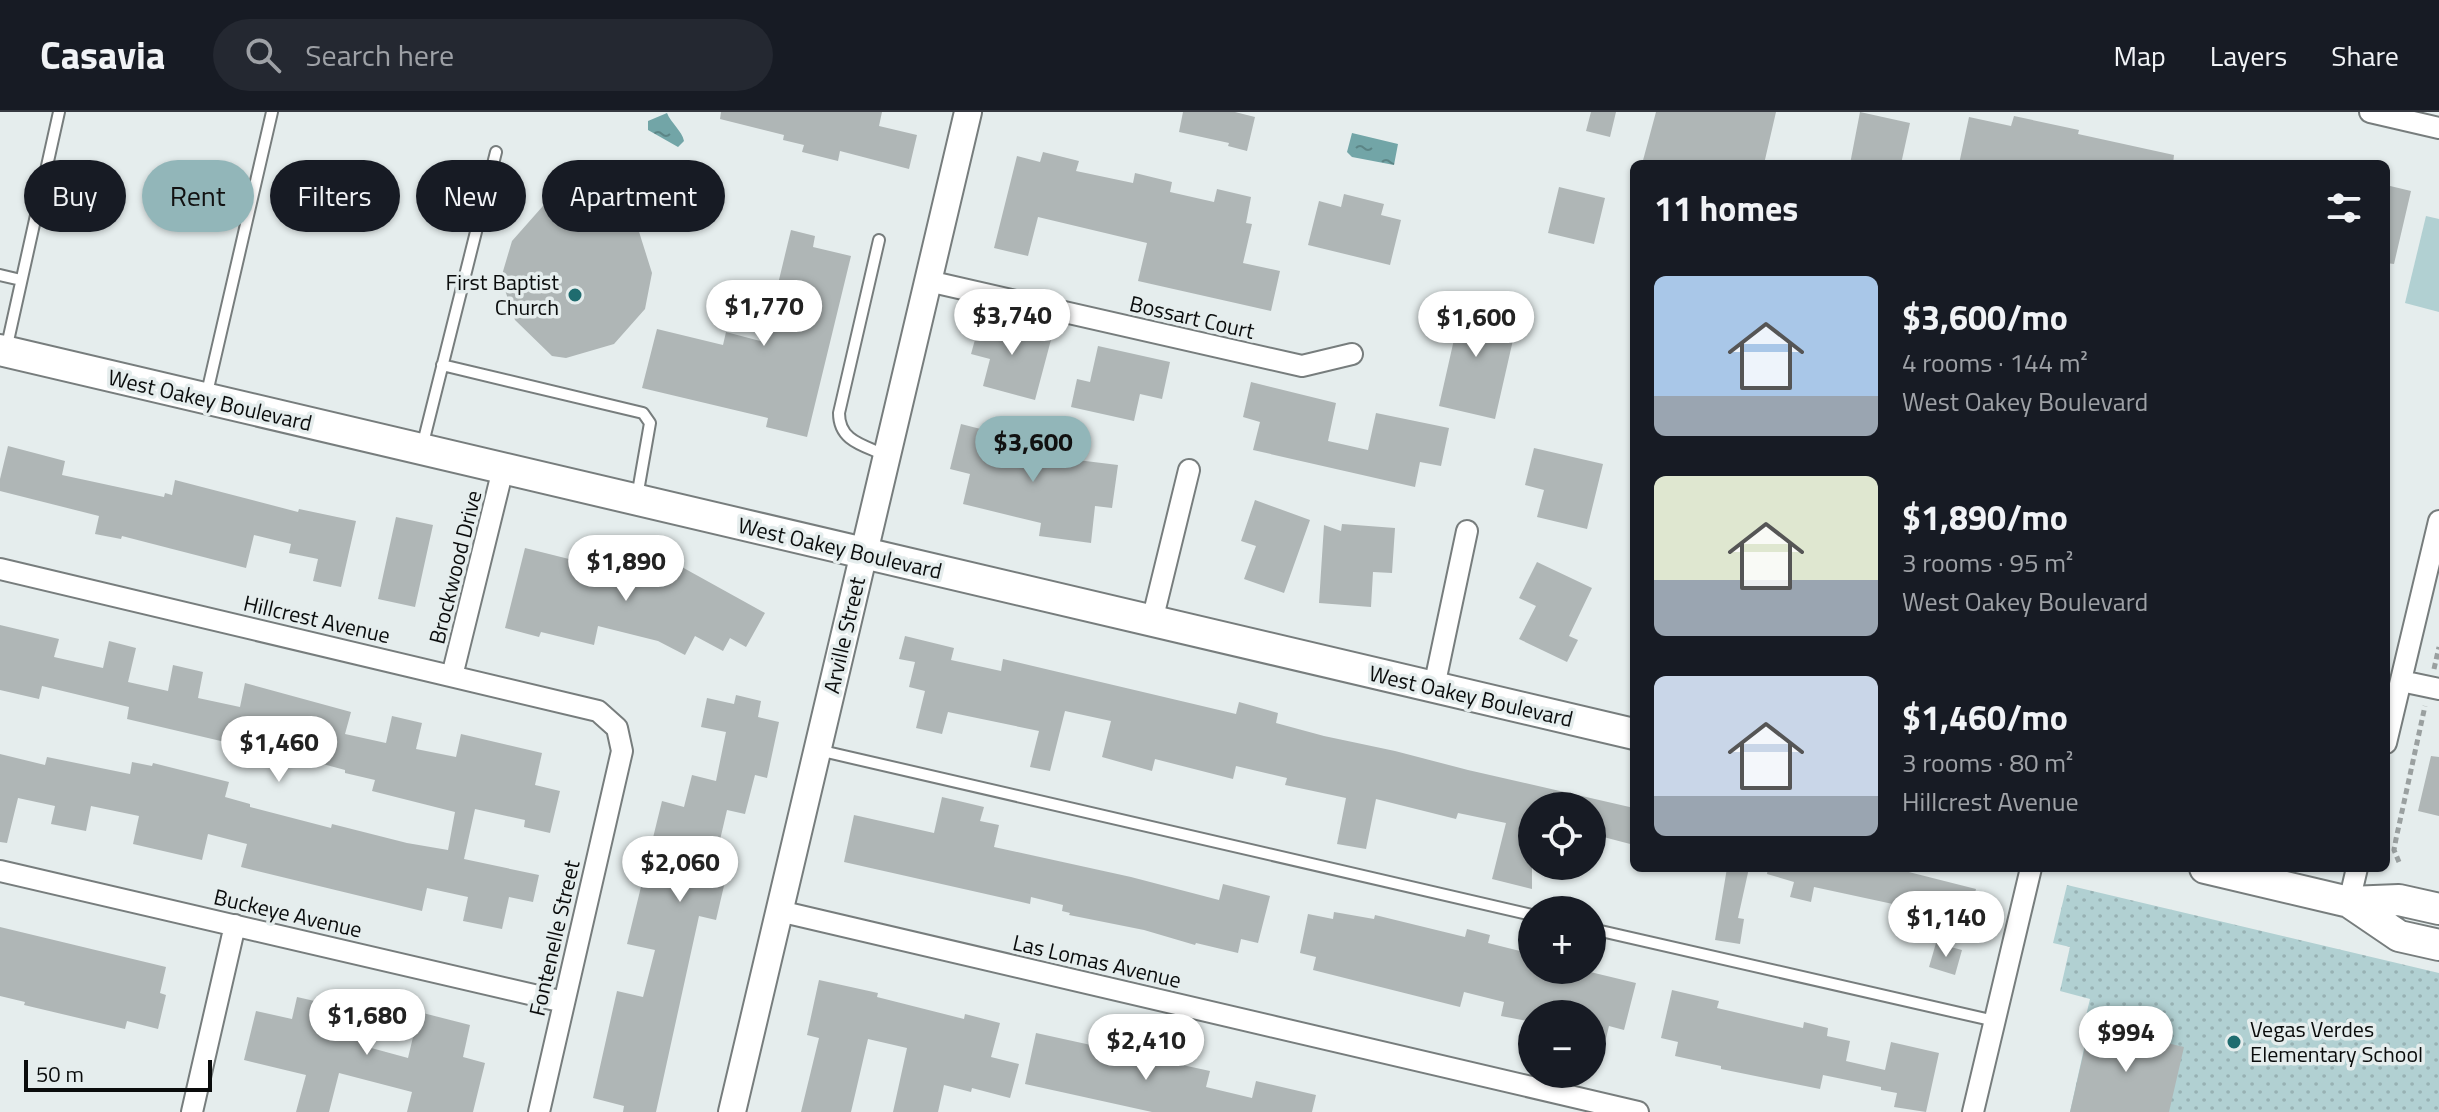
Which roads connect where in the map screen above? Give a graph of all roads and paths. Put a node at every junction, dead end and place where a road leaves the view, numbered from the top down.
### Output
1 (59, 112) edge
2 (272, 112) edge
3 (968, 112) edge
4 (2370, 112) edge
5 (2439, 128) edge
6 (496, 152) dead end
7 (879, 240) dead end
8 (0, 275) edge
9 (21, 280) junction
10 (928, 281) junction
11 (3, 351) edge
12 (1352, 354) dead end
13 (442, 365) junction
14 (206, 399) junction
15 (421, 449) junction
16 (887, 455) junction
17 (503, 469) junction
18 (1189, 470) dead end
19 (636, 500) junction
20 (2439, 521) edge
21 (1467, 531) dead end
22 (863, 553) junction
23 (0, 569) edge
24 (1152, 621) junction
25 (2439, 647) edge
26 (452, 676) junction
27 (2401, 681) junction
28 (1434, 687) junction
29 (2434, 688) edge
30 (2390, 726) edge
31 (617, 728) joint
32 (1630, 733) edge
33 (818, 750) junction
34 (2399, 862) dead end
35 (0, 871) edge
36 (2030, 872) edge
37 (2222, 872) edge
38 (2356, 872) edge
39 (2349, 902) junction
40 (2439, 909) edge
41 (779, 911) junction
42 (1518, 912) edge
43 (235, 925) junction
44 (1606, 932) edge
45 (2439, 945) edge
46 (564, 1002) junction
47 (1995, 1021) junction
48 (192, 1112) edge
49 (539, 1112) edge
50 (732, 1112) edge
51 (1638, 1112) edge
52 (1973, 1112) edge

1 - 9 lane
2 - 14 lane
3 - 10 street, Arville Street
4 - 5 street
6 - 13 lane
7 - 16 lane
8 - 9 lane
9 - 11 lane
10 - 12 street, Bossart Court
10 - 16 street, Arville Street
11 - 14 main road, West Oakey Boulevard
13 - 15 lane
13 - 19 lane
14 - 15 main road, West Oakey Boulevard
15 - 17 main road, West Oakey Boulevard
16 - 22 street, Arville Street
17 - 19 main road, West Oakey Boulevard
17 - 26 street, Brockwood Drive
18 - 24 street
19 - 22 main road, West Oakey Boulevard
20 - 27 street
21 - 28 street
22 - 24 main road, West Oakey Boulevard
22 - 33 street, Arville Street
23 - 26 street, Hillcrest Avenue
24 - 28 main road, West Oakey Boulevard
25 - 29 path
26 - 31 street, Hillcrest Avenue
27 - 29 street
27 - 30 street
28 - 32 main road, West Oakey Boulevard
29 - 34 path
31 - 46 street, Fontenelle Street
33 - 41 street, Arville Street
33 - 42 lane
35 - 43 street, Buckeye Avenue
36 - 47 street
37 - 39 main road
38 - 39 street
39 - 40 main road
39 - 45 main road
41 - 50 street, Arville Street
41 - 51 street, Las Lomas Avenue
43 - 46 street, Buckeye Avenue
43 - 48 street
44 - 47 lane
46 - 49 street, Fontenelle Street
47 - 52 street

